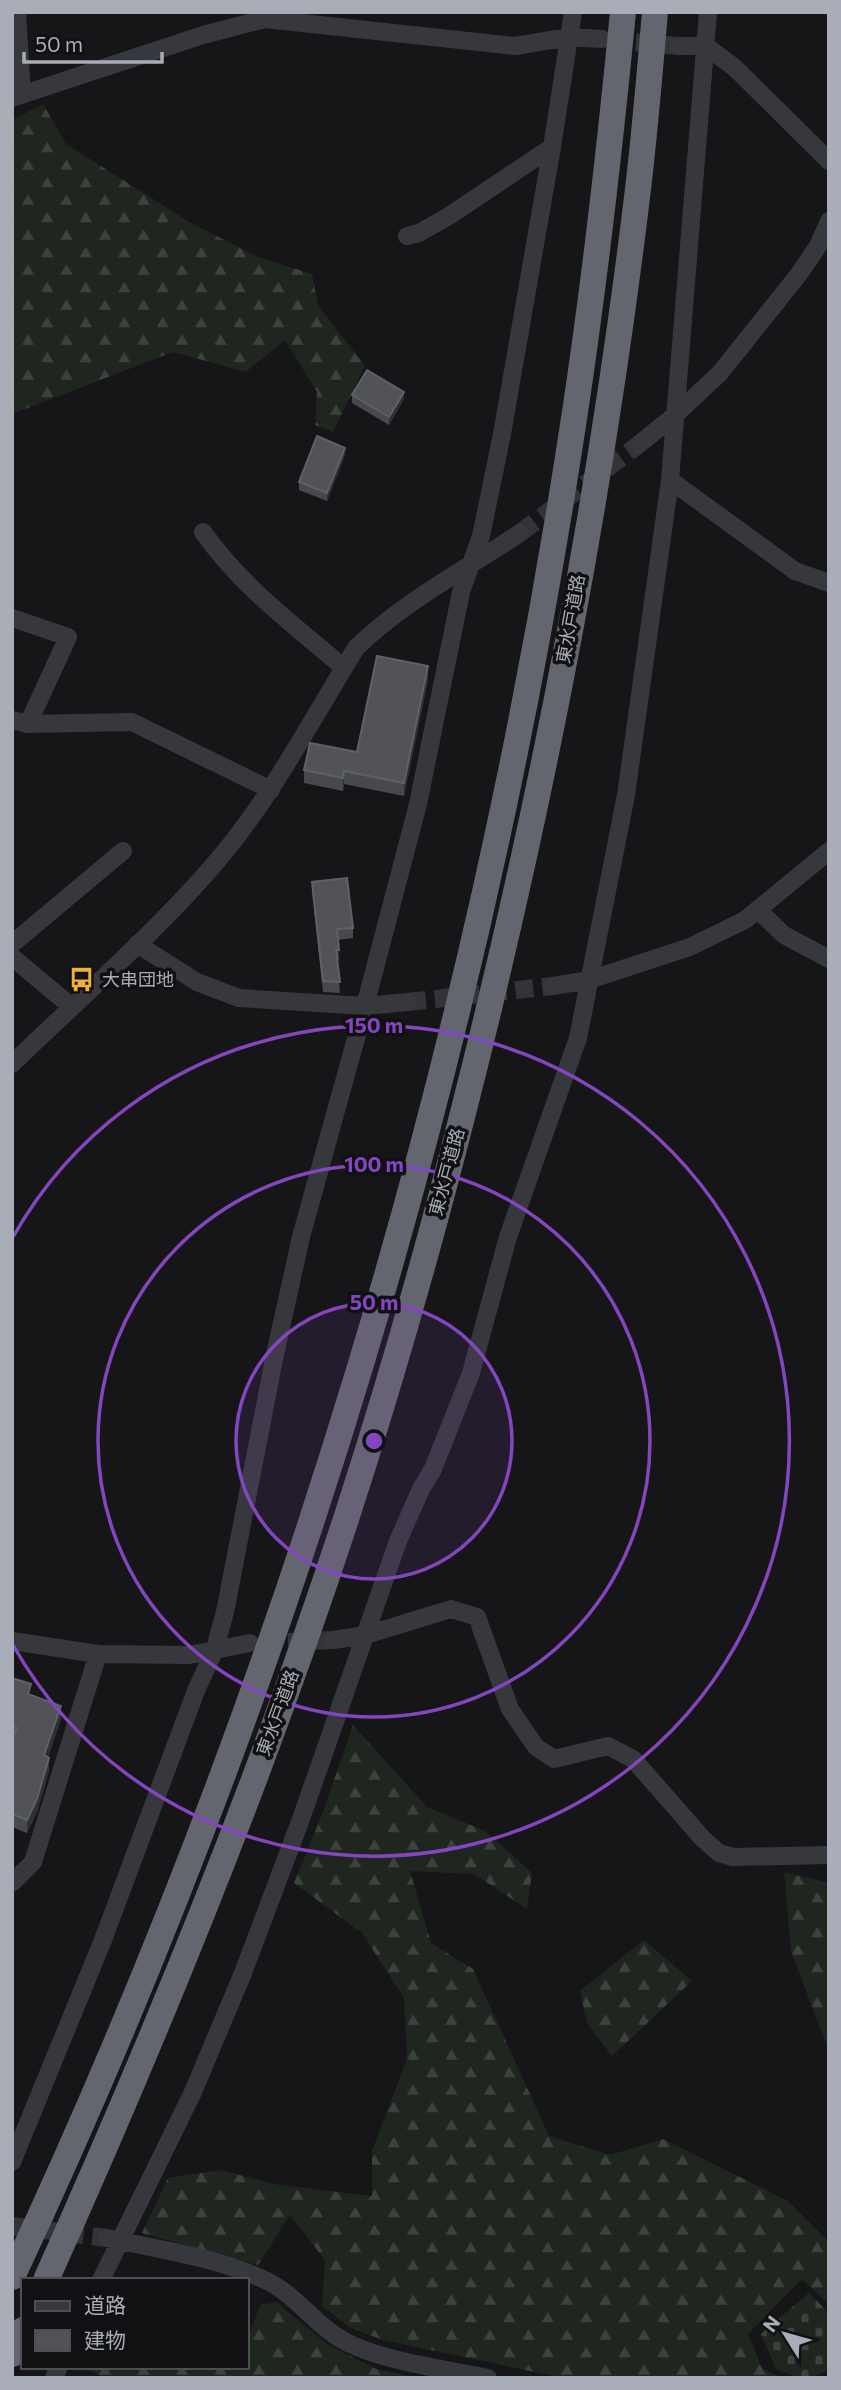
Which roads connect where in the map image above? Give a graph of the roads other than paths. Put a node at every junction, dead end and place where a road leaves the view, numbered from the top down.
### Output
1 (17, 12) edge
2 (573, 12) edge
3 (624, 12) edge
4 (656, 12) edge
5 (708, 12) edge
6 (264, 16) edge
7 (336, 19) edge
8 (569, 37) junction
9 (602, 39) tunnel mouth
10 (678, 46) tunnel mouth
11 (706, 46) junction
12 (17, 97) edge
13 (552, 147) junction
14 (829, 161) edge
15 (829, 221) edge
16 (407, 236) dead end
17 (674, 416) junction
18 (638, 445) tunnel mouth
19 (670, 480) junction
20 (203, 532) dead end
21 (520, 533) tunnel mouth
22 (470, 566) junction
23 (829, 583) edge
24 (12, 618) edge
25 (344, 668) junction
26 (20, 722) edge
27 (271, 790) junction
28 (123, 851) dead end
29 (829, 851) edge
30 (758, 910) junction
31 (12, 944) edge
32 (137, 944) junction
33 (12, 957) edge
34 (829, 959) edge
35 (589, 980) junction
36 (553, 986) tunnel mouth
37 (408, 1002) tunnel mouth
38 (365, 1006) junction
39 (72, 1007) junction
40 (12, 1064) edge
41 (366, 1635) junction
42 (333, 1640) tunnel mouth
43 (12, 1641) edge
44 (250, 1643) tunnel mouth
45 (214, 1652) junction
46 (98, 1654) junction
47 (829, 1854) edge
48 (12, 1883) edge
49 (12, 2162) edge
50 (113, 2239) junction
51 (12, 2277) edge
52 (47, 2278) edge
53 (102, 2278) edge
54 (21, 2334) edge
55 (12, 2354) edge
56 (488, 2378) edge

1 - 12 street
2 - 8 street
3 - 51 highway, 東水戸道路
4 - 52 highway, 東水戸道路
5 - 11 street
6 - 7 street
6 - 12 street
7 - 8 street
8 - 9 street
8 - 13 street
10 - 11 street
11 - 14 street
11 - 17 street
13 - 16 street
13 - 22 street
15 - 17 street
17 - 18 street
17 - 19 street
19 - 23 street
19 - 35 street
20 - 25 street
21 - 22 street
22 - 25 street
22 - 38 street
24 - 26 street
25 - 27 street
26 - 27 street
27 - 32 street
28 - 31 street
29 - 30 street
30 - 34 street
30 - 35 street
32 - 38 street
32 - 39 street
33 - 39 street
35 - 36 street
35 - 41 street
37 - 38 street
38 - 45 street
39 - 40 street
41 - 42 street
41 - 47 street
41 - 50 street
43 - 46 street
44 - 45 street
45 - 46 street
45 - 49 street
46 - 48 street
50 - 53 street
50 - 56 street
54 - 55 highway

